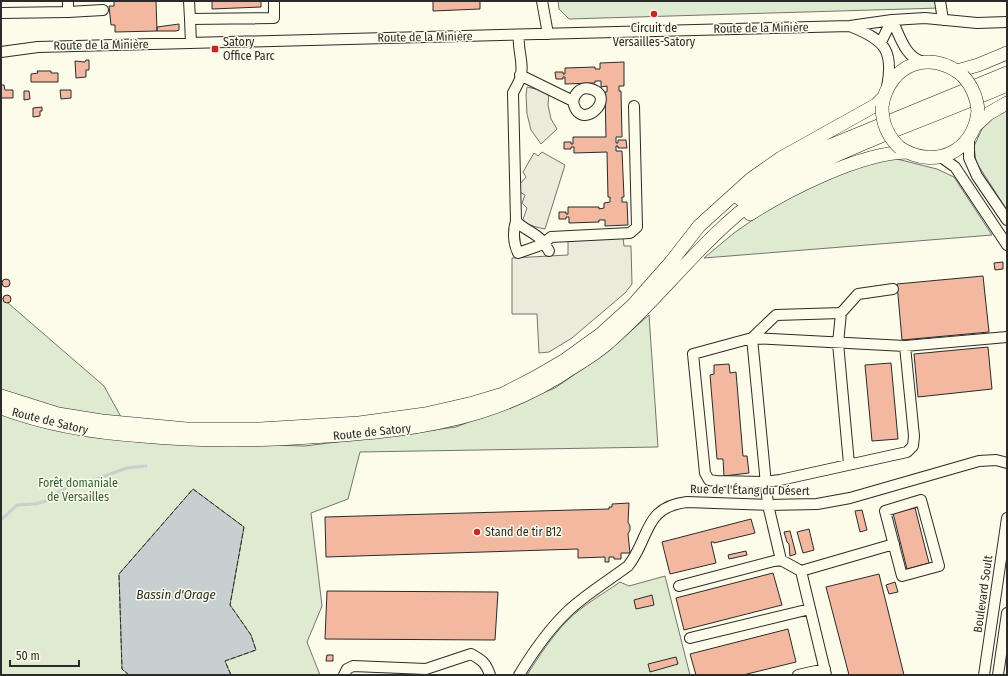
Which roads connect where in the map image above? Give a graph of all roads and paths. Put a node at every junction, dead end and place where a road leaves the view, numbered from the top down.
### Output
1 (68, 1) edge
2 (189, 1) edge
3 (274, 1) edge
4 (542, 1) edge
5 (940, 1) edge
6 (103, 10) dead end
7 (68, 12) junction
8 (1, 13) edge
9 (190, 19) junction
10 (892, 20) junction
11 (943, 20) junction
12 (1007, 22) edge
13 (850, 26) junction
14 (548, 34) junction
15 (519, 35) junction
16 (881, 42) junction
17 (192, 43) junction
18 (1, 52) edge
19 (1007, 53) edge
20 (924, 62) junction
21 (960, 73) junction
22 (1007, 73) edge
23 (520, 75) junction
24 (1007, 85) edge
25 (884, 97) junction
26 (573, 102) dead end
27 (1007, 103) edge
28 (634, 106) dead end
29 (972, 131) junction
30 (903, 150) junction
31 (941, 156) junction
32 (516, 220) junction
33 (1007, 220) edge
34 (1007, 245) edge
35 (546, 247) junction
36 (691, 258) junction
37 (671, 262) junction
38 (893, 289) dead end
39 (842, 313) junction
40 (1007, 337) edge
41 (752, 338) junction
42 (838, 342) junction
43 (905, 346) junction
44 (1, 396) edge
45 (1, 408) edge
46 (1007, 463) edge
47 (849, 464) junction
48 (765, 482) junction
49 (768, 505) junction
50 (1007, 518) edge
51 (894, 544) junction
52 (781, 560) junction
53 (801, 571) junction
54 (679, 586) dead end
55 (810, 609) junction
56 (1007, 613) edge
57 (690, 638) dead end
58 (826, 672) edge
59 (344, 675) edge
60 (490, 675) edge
61 (519, 675) edge
62 (798, 675) edge
63 (984, 675) edge
64 (998, 675) edge

1 - 7 street
2 - 9 street
3 - 9 street
4 - 14 street
5 - 11 street
6 - 7 street
7 - 8 street
9 - 17 street
10 - 11 street
10 - 13 street, Route de la Minière
10 - 16 street
10 - 20 street
11 - 12 street
13 - 14 street, Route de la Minière
13 - 16 street
14 - 15 street, Route de la Minière
15 - 17 street, Route de la Minière
15 - 23 street
16 - 25 street
17 - 18 street, Route de la Minière
19 - 21 main road
20 - 21 main road
20 - 25 main road
21 - 29 main road, bridge
22 - 37 main road
23 - 26 street
23 - 32 street
24 - 36 main road
25 - 30 main road, bridge
25 - 37 main road
27 - 29 main road
28 - 35 street
29 - 31 main road
29 - 33 street
30 - 31 main road
30 - 36 main road
31 - 34 street
32 - 35 street
32 - 35 street
36 - 45 main road, Route de Satory
37 - 44 main road, Route de Satory
38 - 39 street
39 - 41 street
39 - 42 street
40 - 43 street
41 - 42 street
41 - 48 street
41 - 48 street
42 - 43 street
42 - 47 street
43 - 47 street
46 - 49 street, Rue de l'Étang du Désert
47 - 48 street
48 - 49 street
49 - 52 street
49 - 61 street, Rue de l'Étang du Désert
50 - 63 street, Boulevard Soult
51 - 51 street
51 - 53 street
52 - 53 street
52 - 54 street
53 - 55 street
55 - 57 street
55 - 58 street
56 - 64 street
58 - 62 street
59 - 60 street

